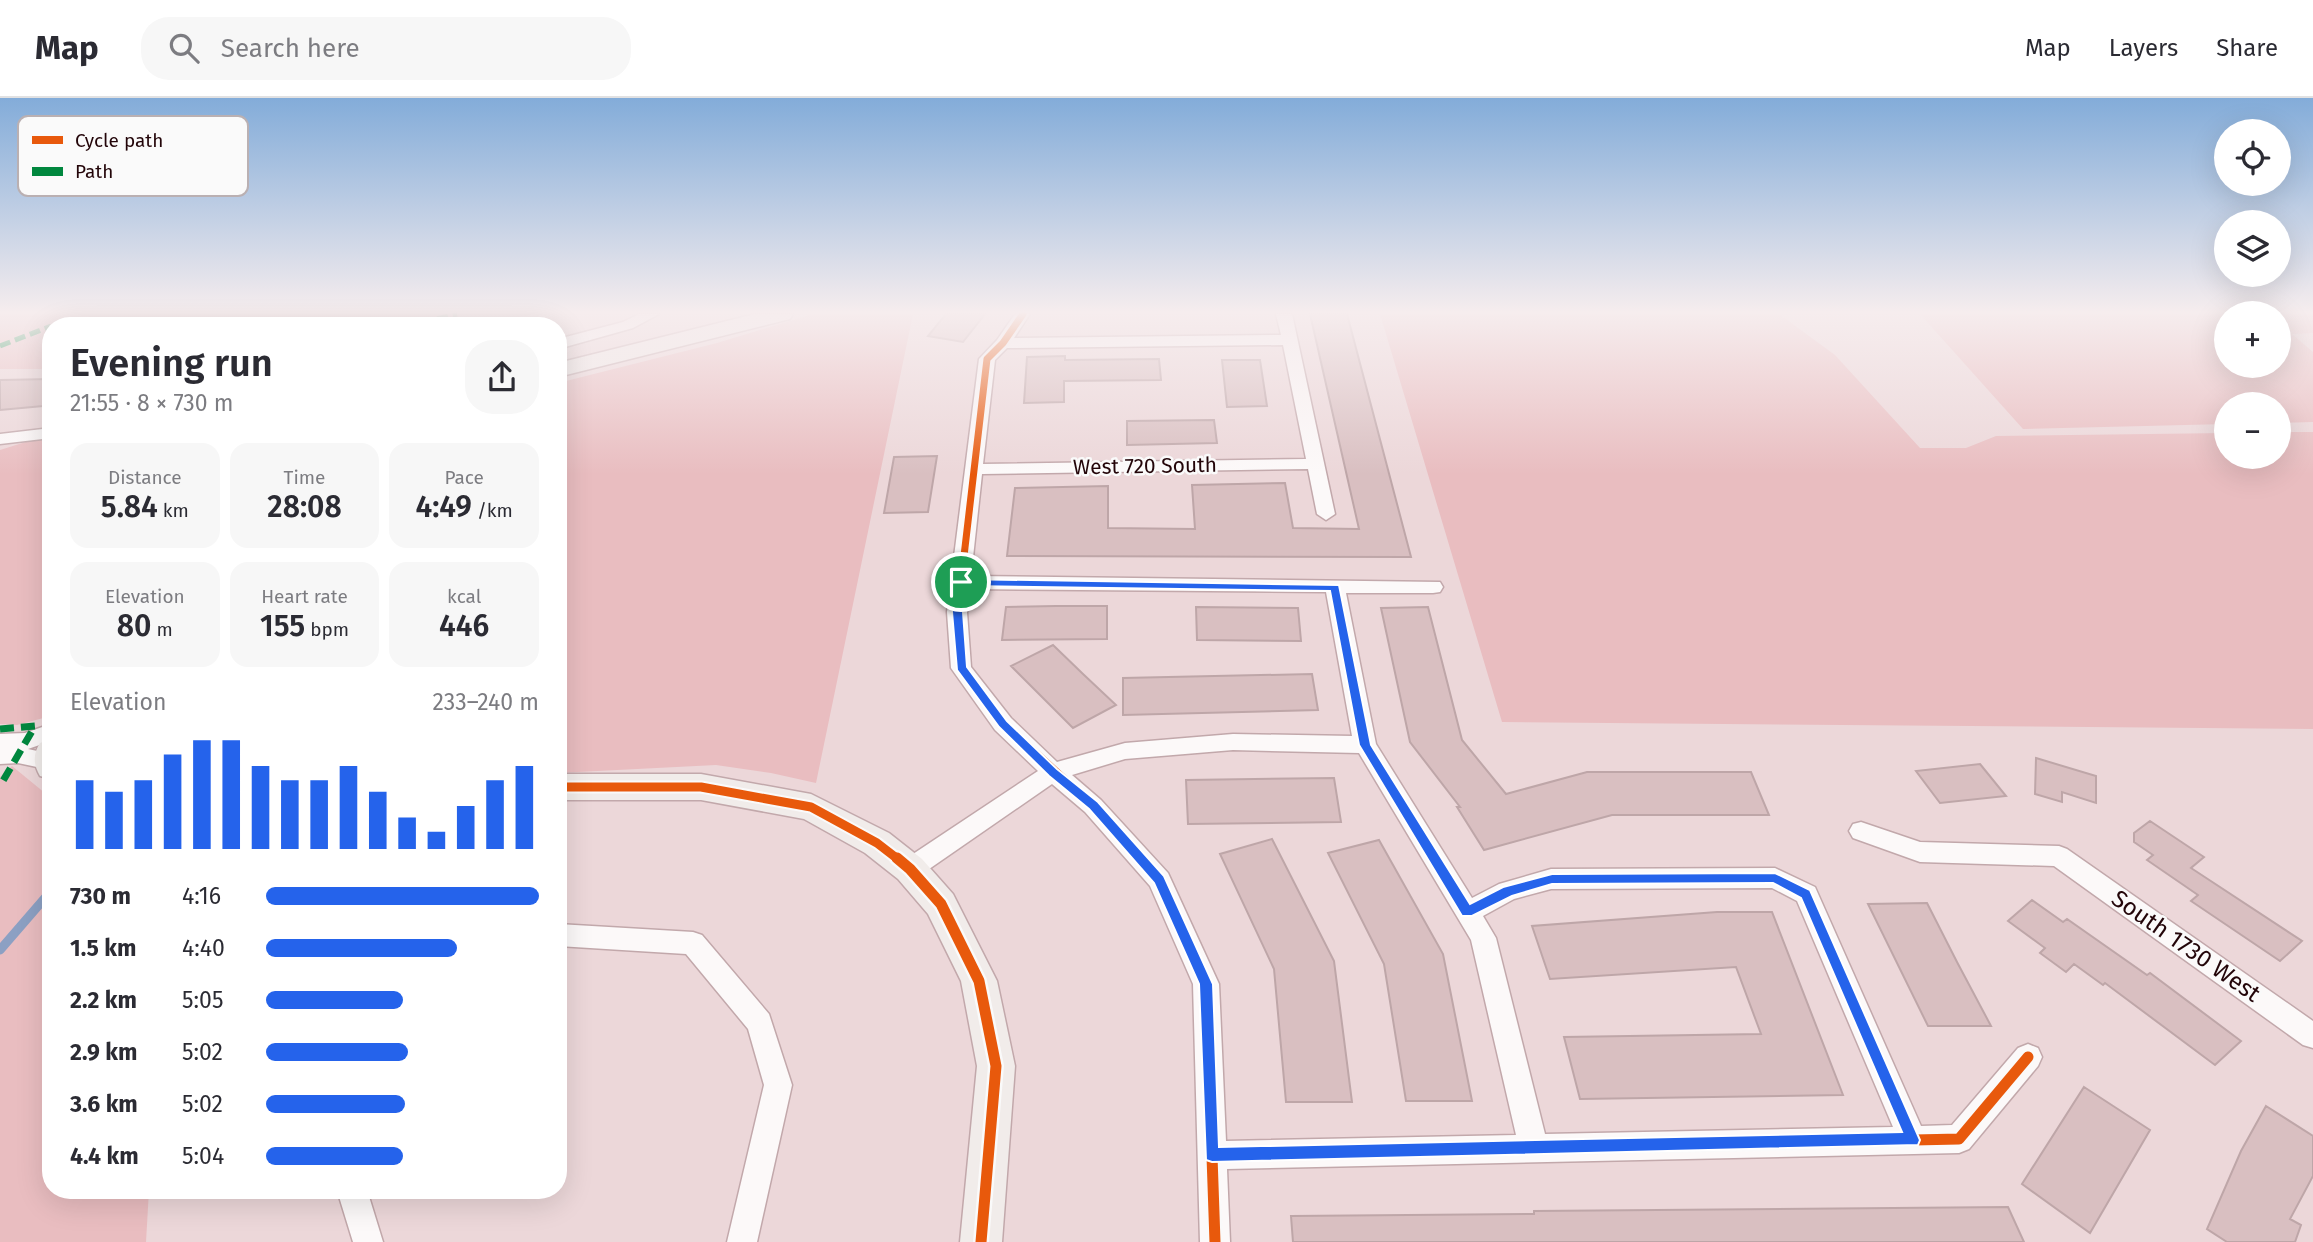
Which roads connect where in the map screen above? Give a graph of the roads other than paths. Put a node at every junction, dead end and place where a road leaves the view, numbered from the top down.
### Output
1 (987, 367) edge
2 (1295, 367) edge
3 (42, 434) edge
4 (0, 439) edge
5 (1315, 464) junction
6 (974, 469) junction
7 (1326, 514) dead end
8 (961, 582) junction
9 (1335, 587) junction
10 (1433, 587) dead end
11 (42, 735) edge
12 (0, 742) edge
13 (1365, 745) junction
14 (0, 756) edge
15 (42, 760) edge
16 (1053, 772) junction
17 (567, 791) edge
18 (1861, 831) dead end
19 (910, 869) junction
20 (1467, 912) junction
21 (567, 936) edge
22 (2313, 1036) edge
23 (2028, 1057) dead end
24 (1913, 1140) junction
25 (1534, 1148) junction
26 (1212, 1155) junction
27 (355, 1199) edge
28 (368, 1242) edge
29 (742, 1242) edge
30 (981, 1242) edge
31 (1215, 1242) edge

1 - 6 street
2 - 5 street
3 - 4 street
5 - 6 street, West 720 South
5 - 7 street
6 - 8 street
8 - 9 street
8 - 16 street
9 - 10 street
9 - 13 street
11 - 12 street
13 - 16 street
13 - 20 street
14 - 15 street
16 - 19 street
16 - 26 street
17 - 19 street
18 - 22 street, South 1730 West
19 - 30 street
20 - 24 street
20 - 25 street
21 - 29 street
23 - 24 street
24 - 25 street
25 - 26 street
26 - 31 street
27 - 28 street

